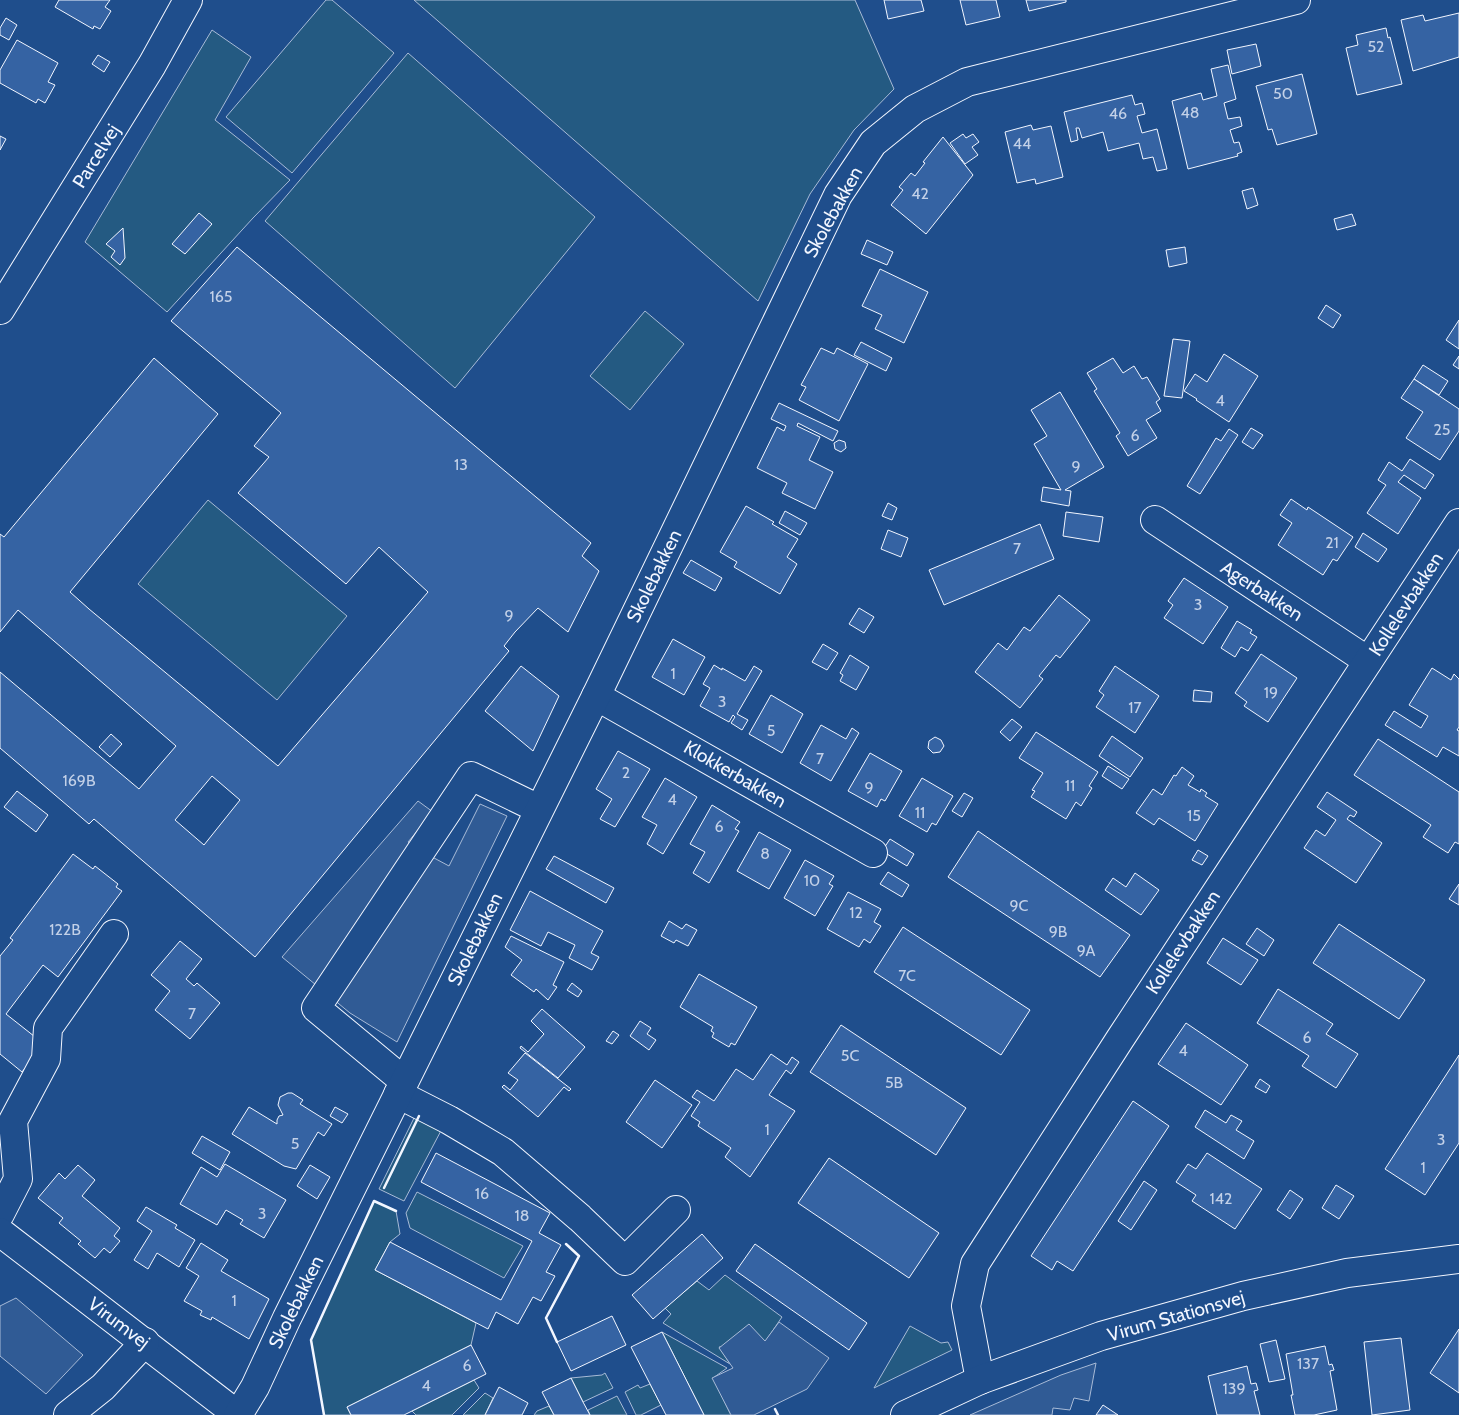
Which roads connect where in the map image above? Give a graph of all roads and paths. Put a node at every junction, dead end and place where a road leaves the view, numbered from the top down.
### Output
1 (188, 0) edge
2 (1296, 0) edge
3 (0, 310) edge
4 (1155, 520) dead end
5 (1459, 523) edge
6 (1368, 660) junction
7 (596, 696) junction
8 (539, 809) junction
9 (874, 853) dead end
10 (114, 934) dead end
11 (401, 1088) junction
12 (676, 1210) dead end
13 (0, 1214) edge
14 (0, 1232) edge
15 (1459, 1259) edge
16 (144, 1342) junction
17 (980, 1380) junction
18 (68, 1415) edge
19 (238, 1415) edge
20 (905, 1415) edge

1 - 3 street, Parcelvej
2 - 7 street, Skolebakken
4 - 6 street, Agerbakken
5 - 6 street, Kollelevbakken
6 - 17 street, Kollelevbakken
7 - 8 street, Skolebakken
7 - 9 street, Klokkerbakken
8 - 11 street, Skolebakken
8 - 11 street
10 - 13 street
11 - 12 street
11 - 19 street, Skolebakken
14 - 16 street, Virumvej
15 - 17 street, Virum Stationsvej
16 - 18 street
16 - 19 street, Virumvej
17 - 20 street, Virum Stationsvej

